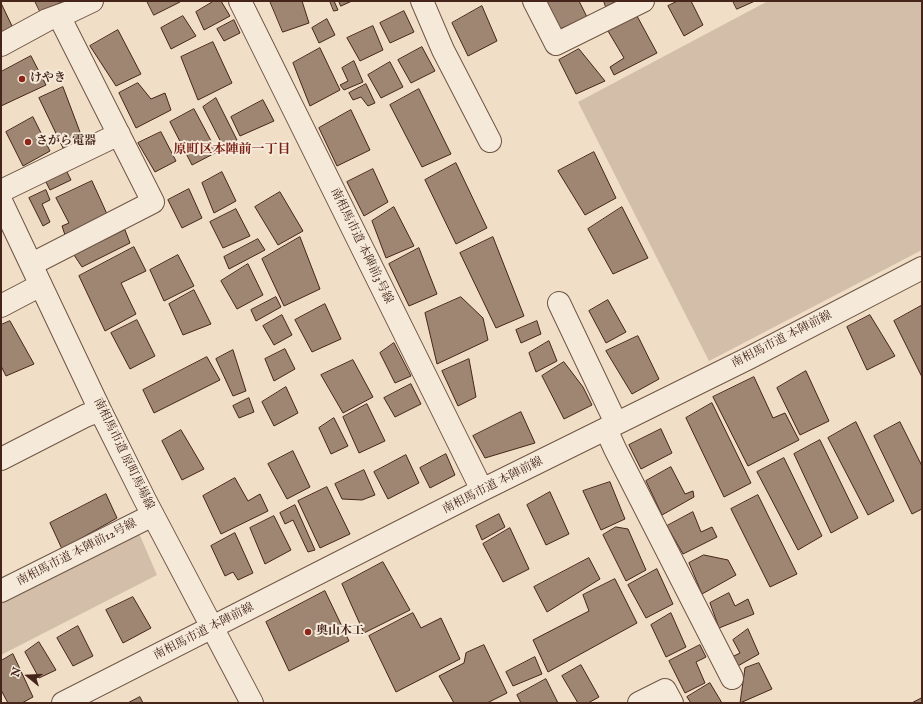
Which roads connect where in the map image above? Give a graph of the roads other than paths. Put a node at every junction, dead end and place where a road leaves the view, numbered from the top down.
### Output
1 (92, 1) edge
2 (240, 1) edge
3 (422, 1) edge
4 (534, 1) edge
5 (643, 1) edge
6 (58, 16) junction
7 (1, 45) edge
8 (119, 134) junction
9 (490, 141) dead end
10 (1, 191) edge
11 (1, 201) edge
12 (32, 264) junction
13 (922, 268) edge
14 (42, 285) junction
15 (559, 303) dead end
16 (1, 306) edge
17 (100, 410) junction
18 (611, 426) junction
19 (1, 459) edge
20 (482, 490) junction
21 (154, 515) junction
22 (1, 591) edge
23 (213, 628) junction
24 (732, 678) dead end
25 (64, 703) edge
26 (252, 703) edge
27 (639, 703) edge
28 (672, 703) edge

1 - 6 street
2 - 20 street, 南相馬市道 本陣前3号線
3 - 9 street
4 - 5 street
6 - 7 street
6 - 8 street
8 - 10 street
8 - 12 street
11 - 12 street, 南相馬市道 原町馬場線
12 - 14 street, 南相馬市道 原町馬場線
13 - 18 street, 南相馬市道 本陣前線
14 - 16 street
14 - 17 street, 南相馬市道 原町馬場線
15 - 18 street
17 - 19 street
17 - 21 street, 南相馬市道 原町馬場線
18 - 20 street, 南相馬市道 本陣前線
18 - 24 street
20 - 23 street, 南相馬市道 本陣前線
21 - 22 street, 南相馬市道 本陣前12号線
21 - 23 street, 南相馬市道 原町馬場線
23 - 25 street, 南相馬市道 本陣前線
23 - 26 street, 南相馬市道 原町馬場線
27 - 28 street

